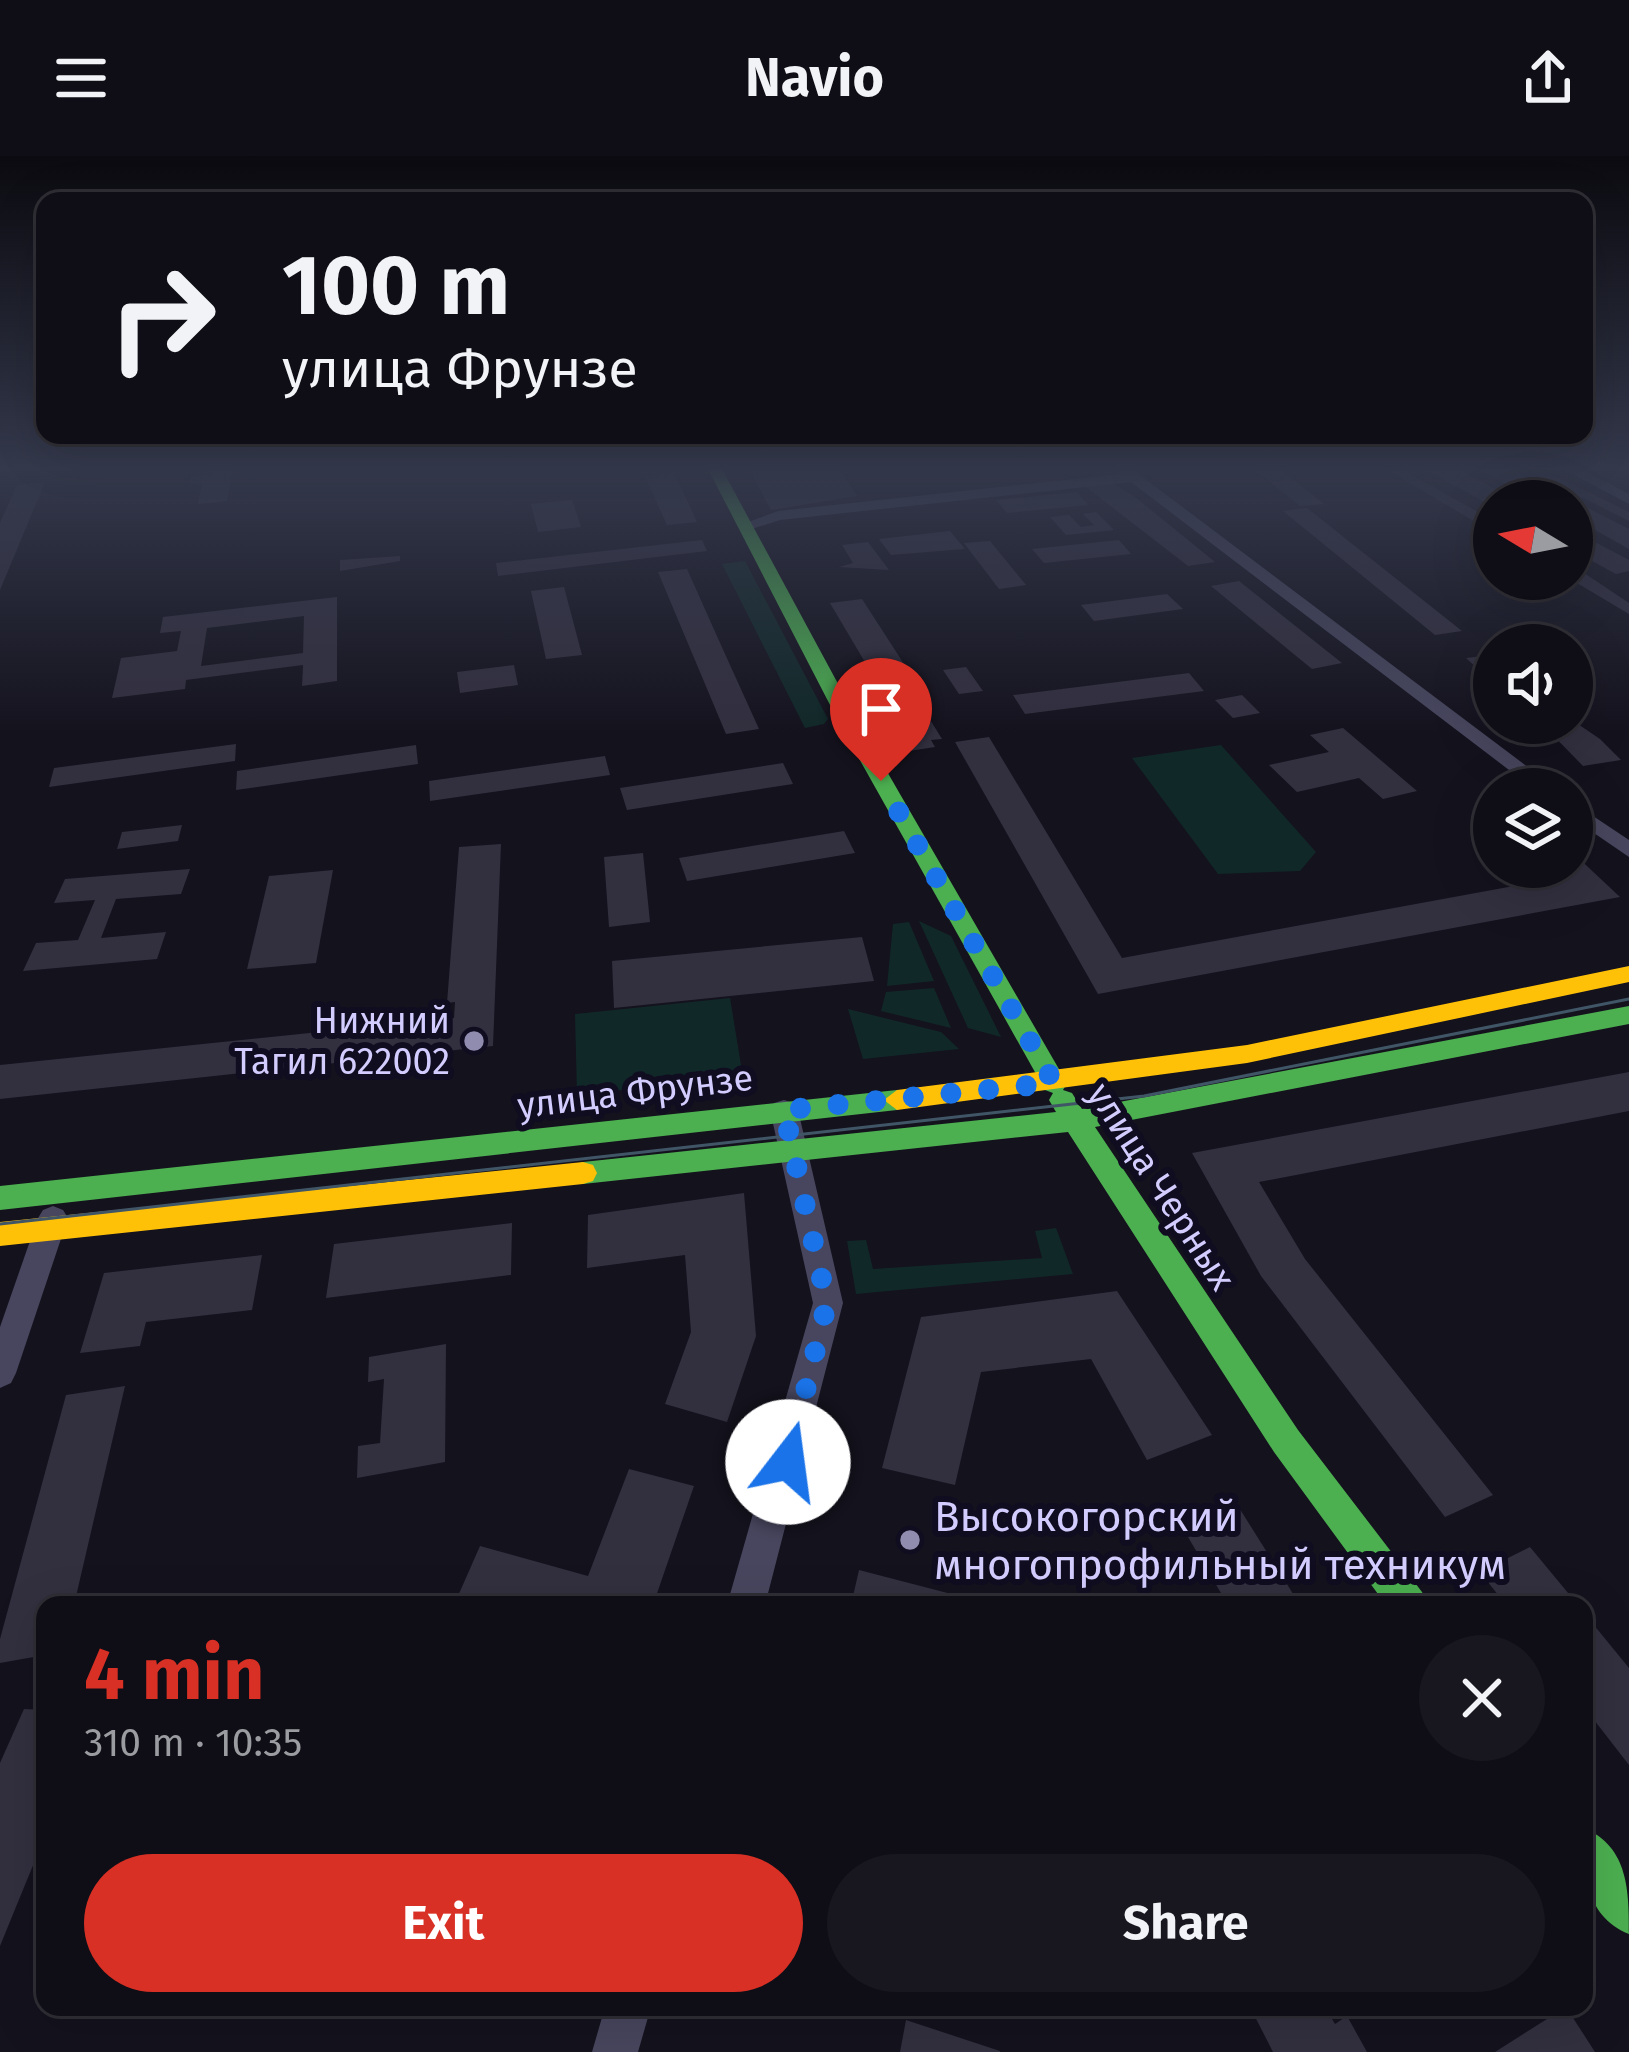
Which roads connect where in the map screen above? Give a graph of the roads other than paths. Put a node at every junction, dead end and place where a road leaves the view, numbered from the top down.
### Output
1 (765, 557) edge
2 (1240, 557) edge
3 (1519, 768) edge
4 (1593, 823) edge
5 (1629, 850) edge
6 (1629, 974) edge
7 (1629, 1015) edge
8 (1054, 1083) junction
9 (784, 1110) junction
10 (1072, 1121) junction
11 (795, 1148) junction
12 (62, 1191) junction
13 (0, 1198) edge
14 (50, 1229) junction
15 (0, 1234) edge
16 (0, 1372) edge
17 (748, 1596) edge
18 (1402, 1596) edge
19 (1593, 1862) edge
20 (1629, 1912) edge
21 (625, 2016) edge
22 (615, 2052) edge

1 - 8 main road, улица Черных
2 - 3 street
4 - 5 street
6 - 8 main road, улица Фрунзе
7 - 10 main road, улица Фрунзе
8 - 9 main road, улица Фрунзе
8 - 10 main road, улица Черных
9 - 11 street
9 - 12 main road, улица Фрунзе
10 - 11 main road, улица Фрунзе
10 - 18 main road, улица Черных
11 - 14 main road, улица Фрунзе
11 - 17 street
12 - 13 main road, улица Фрунзе
12 - 14 street
14 - 15 main road, улица Фрунзе
14 - 16 street
19 - 20 main road
21 - 22 street

